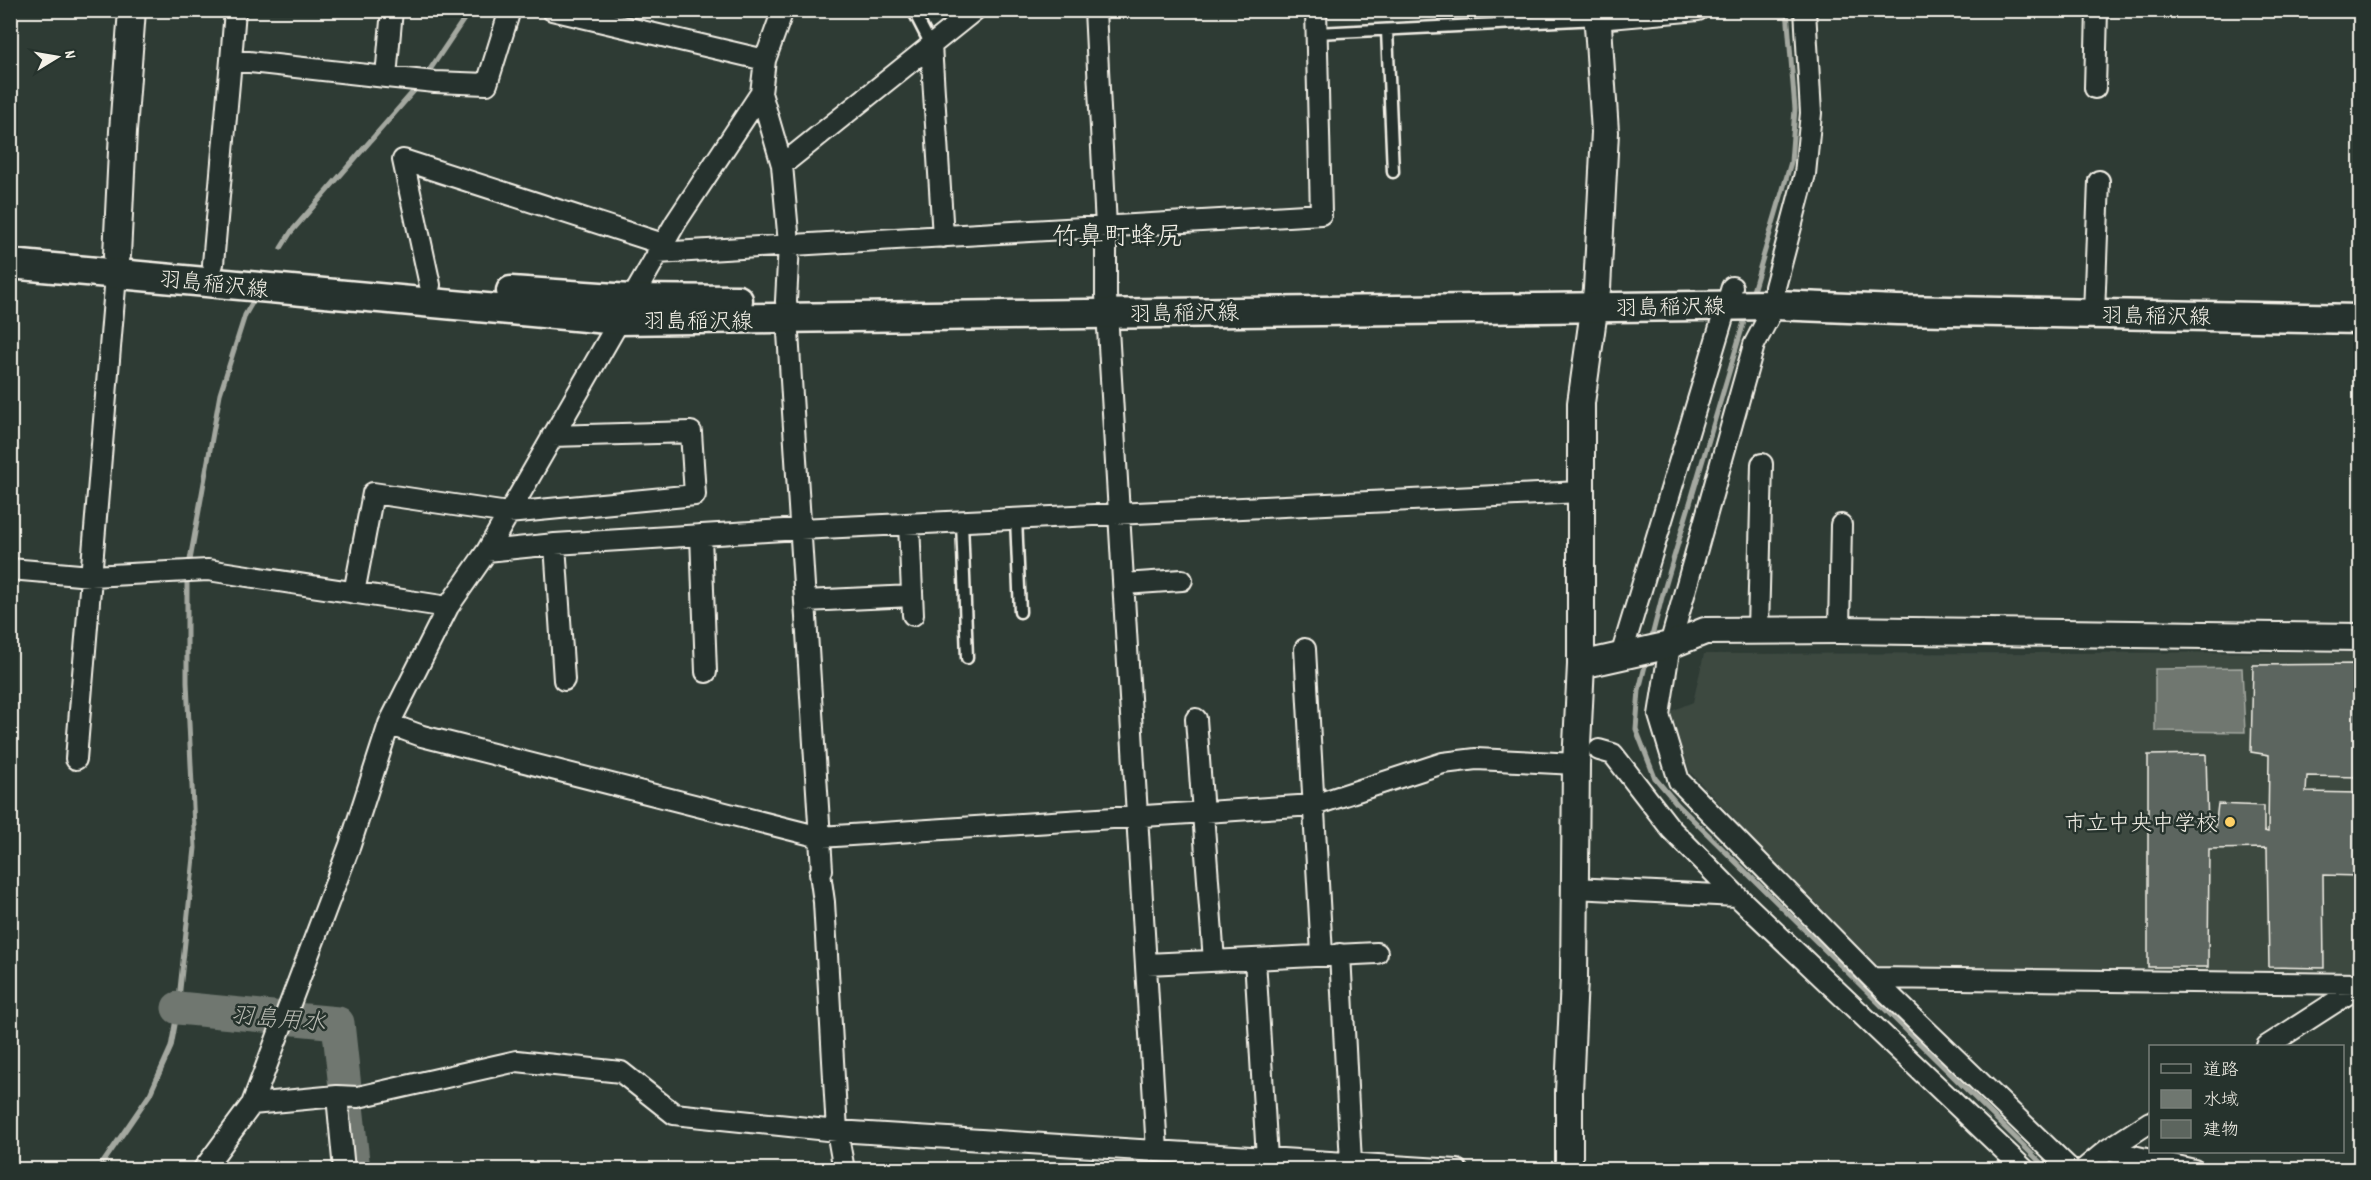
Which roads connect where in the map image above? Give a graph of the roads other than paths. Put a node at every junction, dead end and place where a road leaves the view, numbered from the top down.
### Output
1 (132, 10) edge
2 (235, 10) edge
3 (392, 10) edge
4 (510, 10) edge
5 (552, 10) edge
6 (783, 10) edge
7 (914, 10) edge
8 (975, 10) edge
9 (1095, 10) edge
10 (1316, 10) edge
11 (1698, 10) edge
12 (1804, 10) edge
13 (2097, 10) edge
14 (1664, 12) edge
15 (1598, 15) edge
16 (1387, 30) junction
17 (1317, 33) junction
18 (931, 45) junction
19 (231, 60) junction
20 (765, 60) junction
21 (386, 77) junction
22 (2096, 88) dead end
23 (761, 93) junction
24 (782, 165) junction
25 (1393, 172) dead end
26 (2099, 181) dead end
27 (1106, 227) junction
28 (943, 237) junction
29 (789, 244) junction
30 (10, 245) edge
31 (660, 248) junction
32 (10, 264) edge
33 (117, 264) junction
34 (213, 264) junction
35 (430, 285) junction
36 (1752, 296) junction
37 (1596, 298) junction
38 (2361, 301) edge
39 (1107, 304) junction
40 (2095, 305) junction
41 (624, 309) junction
42 (786, 310) junction
43 (2361, 319) edge
44 (552, 436) junction
45 (1762, 464) dead end
46 (1581, 492) junction
47 (508, 513) junction
48 (1119, 513) junction
49 (1016, 518) junction
50 (962, 521) junction
51 (909, 524) junction
52 (1841, 525) dead end
53 (800, 529) junction
54 (700, 535) junction
55 (555, 544) junction
56 (487, 551) junction
57 (10, 569) edge
58 (91, 576) junction
59 (1182, 580) dead end
60 (1124, 584) junction
61 (354, 593) junction
62 (805, 601) junction
63 (448, 607) junction
64 (1020, 612) dead end
65 (1758, 630) junction
66 (1839, 630) junction
67 (2361, 637) edge
68 (1305, 649) dead end
69 (1647, 650) junction
70 (968, 658) dead end
71 (1581, 665) junction
72 (706, 672) dead end
73 (564, 680) dead end
74 (1196, 719) dead end
75 (389, 724) junction
76 (1599, 750) dead end
77 (76, 759) dead end
78 (1576, 764) junction
79 (1314, 805) junction
80 (1203, 812) junction
81 (1138, 815) junction
82 (820, 837) junction
83 (1574, 888) junction
84 (1737, 896) junction
85 (1377, 953) dead end
86 (1331, 955) junction
87 (1255, 959) junction
88 (1214, 961) junction
89 (1147, 964) junction
90 (1872, 978) junction
91 (2361, 985) edge
92 (2270, 1045) edge
93 (337, 1096) junction
94 (252, 1104) junction
95 (2149, 1123) edge
96 (837, 1131) junction
97 (1157, 1150) junction
98 (2107, 1150) junction
99 (1267, 1158) junction
100 (1351, 1163) junction
101 (202, 1170) edge
102 (344, 1170) edge
103 (843, 1170) edge
104 (1457, 1170) edge
105 (1569, 1170) edge
106 (2025, 1170) edge
107 (2071, 1170) edge
108 (2083, 1170) edge
109 (2194, 1170) edge

1 - 33 street
2 - 19 street
3 - 21 street
4 - 21 street
5 - 20 street
6 - 20 street
7 - 18 lane
8 - 18 street
9 - 27 street
10 - 17 street
11 - 14 street
12 - 36 street
13 - 22 street
14 - 15 street
15 - 16 lane
15 - 37 street
16 - 17 lane
16 - 25 lane
17 - 27 street
18 - 24 street
18 - 28 street
19 - 21 street
19 - 34 street
20 - 23 street
23 - 24 street
23 - 31 street
24 - 29 street
26 - 40 street
27 - 28 street
27 - 39 street
28 - 29 street
29 - 31 street
29 - 42 street
30 - 33 main road, 羽島稲沢線
31 - 35 street
31 - 41 street
32 - 33 main road, 羽島稲沢線
33 - 34 main road, 羽島稲沢線
33 - 41 main road, 羽島稲沢線
33 - 58 street
34 - 35 main road, 羽島稲沢線
35 - 41 main road, 羽島稲沢線
36 - 37 main road, 羽島稲沢線
36 - 40 main road, 羽島稲沢線
36 - 69 street
36 - 69 street
37 - 39 main road, 羽島稲沢線
37 - 46 street
38 - 40 main road, 羽島稲沢線
39 - 42 main road, 羽島稲沢線
39 - 48 street
40 - 43 main road, 羽島稲沢線
41 - 42 main road, 羽島稲沢線
41 - 44 street
42 - 53 street
44 - 47 street
44 - 47 street
45 - 65 street
46 - 48 street
46 - 71 street
47 - 56 street
47 - 61 street
48 - 49 street
48 - 60 street
49 - 50 street
49 - 64 lane
50 - 51 street
50 - 70 lane
51 - 53 street
51 - 62 street
52 - 66 street
53 - 54 street
53 - 62 street
54 - 55 street
54 - 72 street
55 - 56 street
55 - 73 street
56 - 63 street
57 - 58 street
58 - 61 street
58 - 77 street
59 - 60 street
60 - 81 street
61 - 63 street
62 - 82 street
63 - 75 street
65 - 66 street
65 - 69 street
66 - 67 street
68 - 79 street
69 - 71 street
69 - 90 street
71 - 78 street
74 - 80 street
75 - 82 street
75 - 94 street
76 - 84 street
78 - 79 street
78 - 83 street
79 - 80 street
79 - 86 street
80 - 81 street
80 - 88 street
81 - 82 street
81 - 89 street
82 - 96 street
83 - 84 street
83 - 105 street
84 - 106 street
85 - 86 street
86 - 87 street
86 - 100 street
87 - 88 street
87 - 99 street
88 - 89 street
89 - 97 street
90 - 91 street
90 - 107 street
91 - 92 street
93 - 94 street
93 - 96 street
93 - 102 street
94 - 101 street
95 - 98 street
96 - 97 street
96 - 103 street
97 - 99 street
98 - 108 street
98 - 109 street
99 - 100 street
100 - 104 street

